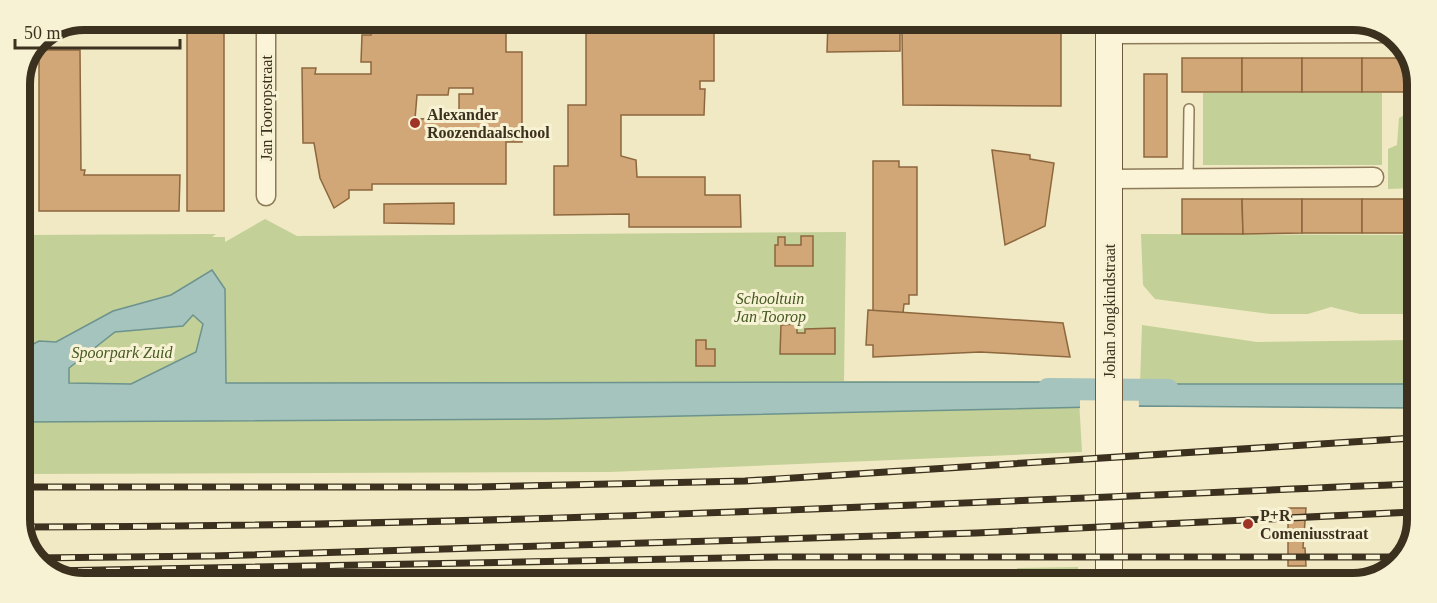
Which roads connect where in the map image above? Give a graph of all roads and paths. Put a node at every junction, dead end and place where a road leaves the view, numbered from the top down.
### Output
1 (266, 30) edge
2 (1109, 30) edge
3 (1221, 30) edge
4 (1369, 33) edge
5 (1189, 109) dead end
6 (1374, 177) dead end
7 (1188, 178) junction
8 (1109, 179) junction
9 (266, 196) dead end
10 (1109, 573) edge

1 - 9 street, Jan Tooropstraat
2 - 8 street, Johan Jongkindstraat
3 - 4 street, Johan Jongkindstraat
5 - 7 lane
6 - 7 street
7 - 8 street
8 - 10 street, Johan Jongkindstraat

